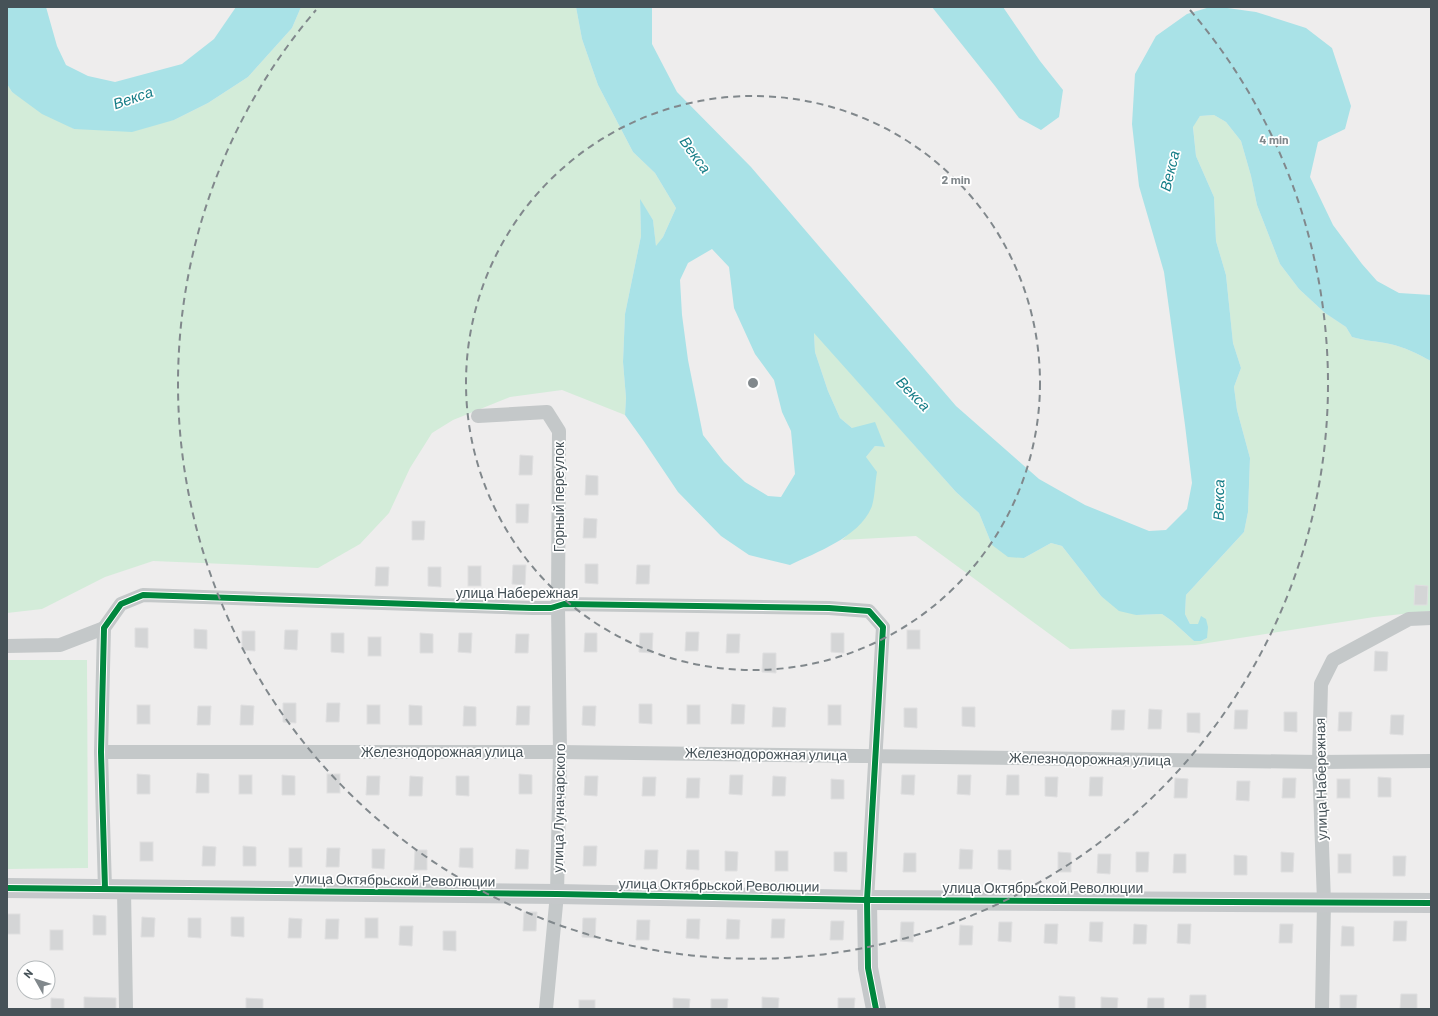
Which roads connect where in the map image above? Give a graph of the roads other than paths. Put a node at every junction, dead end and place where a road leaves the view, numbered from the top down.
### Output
1 (478, 416) dead end
2 (558, 606) junction
3 (1431, 618) edge
4 (104, 628) junction
5 (7, 646) edge
6 (101, 752) junction
7 (560, 752) junction
8 (876, 756) junction
9 (1431, 761) edge
10 (1319, 762) junction
11 (7, 888) edge
12 (115, 889) junction
13 (557, 894) junction
14 (867, 900) junction
15 (1324, 902) junction
16 (1431, 903) edge
17 (126, 1009) edge
18 (546, 1009) edge
19 (876, 1009) edge
20 (1322, 1009) edge

1 - 2 street, Горный переулок
2 - 4 street, улица Набережная
2 - 7 street, улица Луначарского
2 - 8 street, улица Набережная
3 - 10 street, улица Набережная
4 - 5 street
4 - 6 street
6 - 7 street, Железнодорожная улица
6 - 12 street
7 - 8 street, Железнодорожная улица
7 - 13 street, улица Луначарского
8 - 10 street, Железнодорожная улица
8 - 14 street
9 - 10 street, Железнодорожная улица
10 - 15 street, улица Набережная
11 - 12 street, улица Октябрьской Революции
12 - 13 street, улица Октябрьской Революции
12 - 17 street
13 - 14 street, улица Октябрьской Революции
13 - 18 street, улица Луначарского
14 - 15 street, улица Октябрьской Революции
14 - 19 street
15 - 16 street, улица Октябрьской Революции
15 - 20 street, улица Набережная

